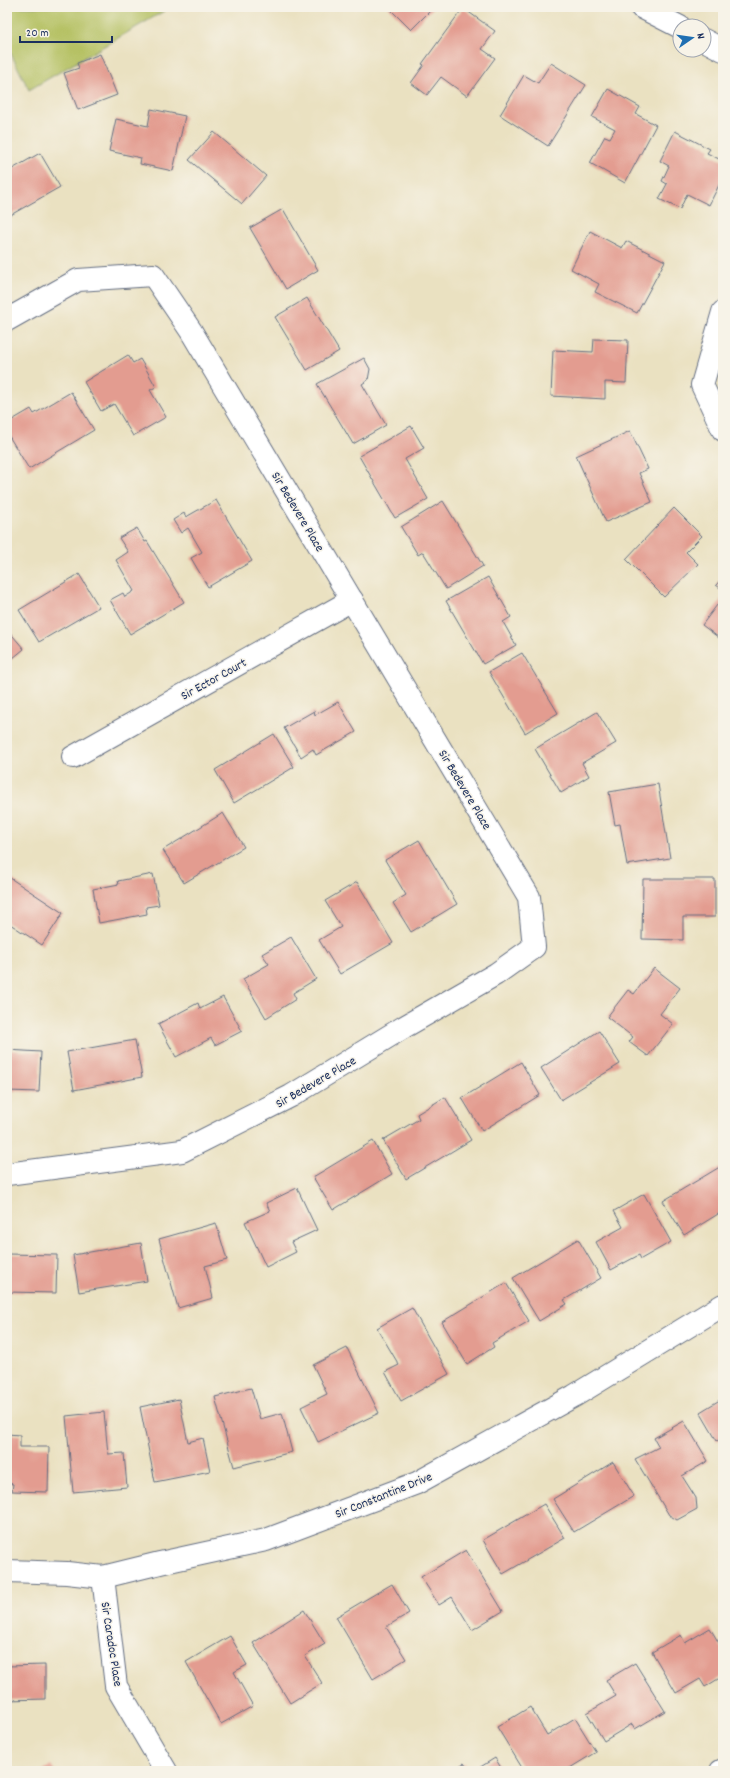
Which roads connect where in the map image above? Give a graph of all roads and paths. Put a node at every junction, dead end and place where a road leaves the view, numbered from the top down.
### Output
1 (641, 7) edge
2 (672, 23) edge
3 (712, 44) edge
4 (723, 50) edge
5 (723, 312) edge
6 (7, 320) edge
7 (723, 430) edge
8 (352, 600) junction
9 (73, 757) dead end
10 (7, 1174) edge
11 (723, 1305) edge
12 (7, 1571) edge
13 (103, 1577) junction
14 (166, 1771) edge

1 - 2 street
3 - 4 street
5 - 7 street
6 - 8 street, Sir Bedevere Place
8 - 9 street, Sir Ector Court
8 - 10 street, Sir Bedevere Place
11 - 13 street, Sir Constantine Drive
12 - 13 street, Sir Constantine Drive
13 - 14 street, Sir Caradoc Place

